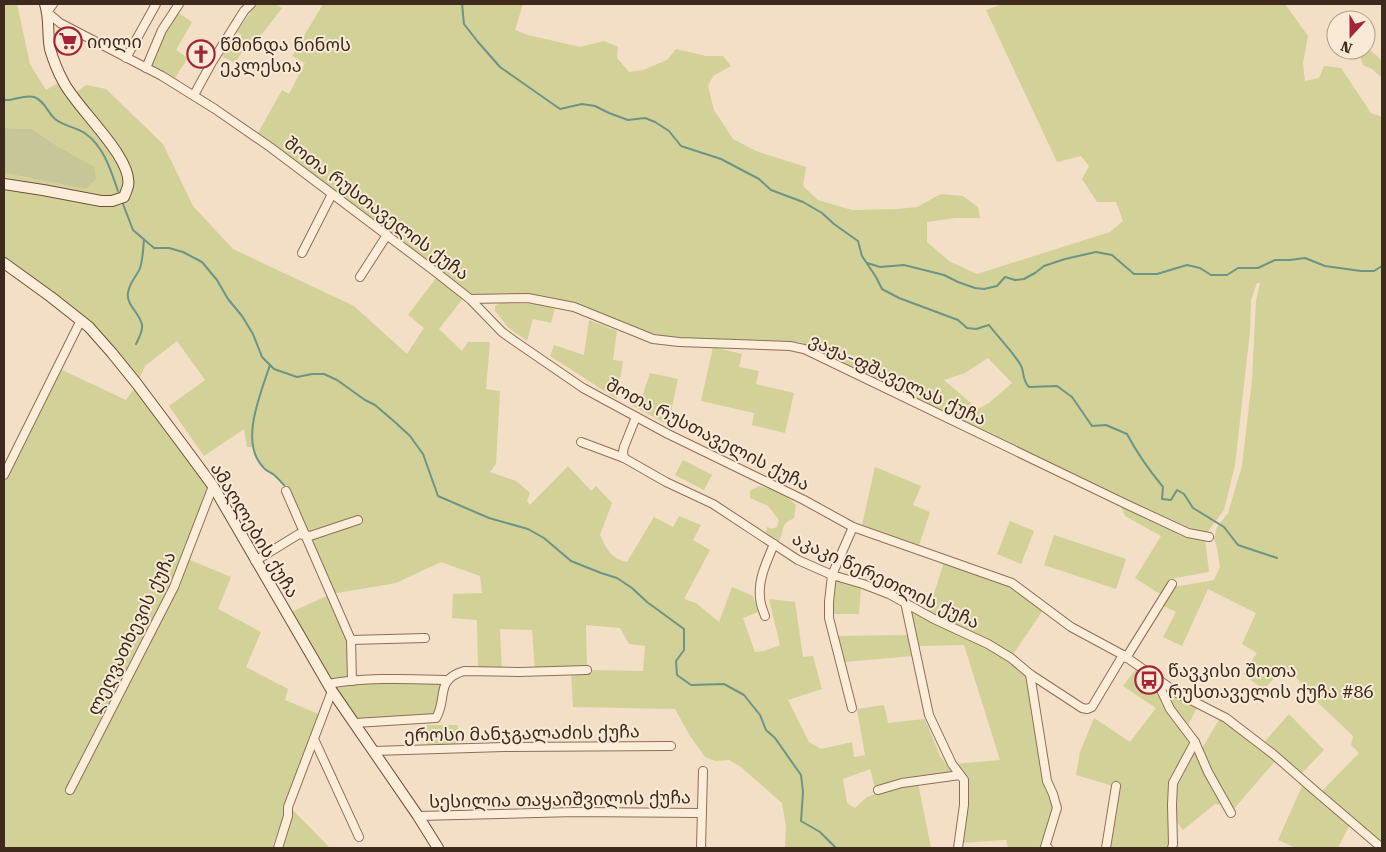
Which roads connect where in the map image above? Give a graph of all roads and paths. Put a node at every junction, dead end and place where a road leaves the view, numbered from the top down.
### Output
1 (156, 4) edge
2 (178, 4) edge
3 (251, 4) edge
4 (48, 6) edge
5 (126, 58) junction
6 (146, 68) junction
7 (194, 95) junction
8 (4, 184) edge
9 (332, 194) junction
10 (387, 236) junction
11 (302, 253) dead end
12 (4, 263) edge
13 (360, 277) dead end
14 (470, 299) junction
15 (81, 320) junction
16 (636, 417) junction
17 (581, 442) dead end
18 (624, 458) junction
19 (4, 475) edge
20 (213, 486) junction
21 (286, 491) dead end
22 (358, 520) dead end
23 (853, 527) junction
24 (305, 535) junction
25 (1209, 537) dead end
26 (774, 544) junction
27 (255, 561) junction
28 (832, 575) junction
29 (1172, 584) dead end
30 (905, 602) junction
31 (765, 616) dead end
32 (425, 638) dead end
33 (351, 640) junction
34 (1124, 657) junction
35 (587, 670) dead end
36 (1030, 674) junction
37 (1156, 679) junction
38 (448, 680) junction
39 (352, 681) junction
40 (330, 688) junction
41 (852, 708) dead end
42 (355, 724) junction
43 (314, 739) junction
44 (1195, 742) junction
45 (671, 746) dead end
46 (372, 751) junction
47 (703, 771) dead end
48 (960, 775) junction
49 (1116, 786) dead end
50 (70, 790) dead end
51 (878, 790) dead end
52 (702, 813) junction
53 (1231, 813) dead end
54 (418, 816) junction
55 (358, 837) dead end
56 (278, 848) edge
57 (438, 848) edge
58 (701, 848) edge
59 (958, 848) edge
60 (1048, 848) edge
61 (1106, 848) edge
62 (1172, 848) edge
63 (1382, 848) edge

1 - 5 street
2 - 6 street
3 - 7 street
4 - 5 street, შოთა რუსთაველის ქუჩა
4 - 8 street
5 - 6 street, შოთა რუსთაველის ქუჩა
6 - 7 street, შოთა რუსთაველის ქუჩა
7 - 9 street, შოთა რუსთაველის ქუჩა
9 - 10 street, შოთა რუსთაველის ქუჩა
9 - 11 street
10 - 13 street
10 - 14 street, შოთა რუსთაველის ქუჩა
12 - 15 street, ამაღლების ქუჩა
14 - 16 street, შოთა რუსთაველის ქუჩა
14 - 25 street, ვაჟა-ფშაველას ქუჩა
15 - 19 street
15 - 20 street, ამაღლების ქუჩა
16 - 18 street
16 - 23 street, შოთა რუსთაველის ქუჩა
17 - 18 street, აკაკი წერეთლის ქუჩა
18 - 26 street, აკაკი წერეთლის ქუჩა
20 - 27 street, ამაღლების ქუჩა
20 - 50 street, ლეღვათხევის ქუჩა
21 - 24 street
22 - 24 street
23 - 28 street
23 - 34 street, შოთა რუსთაველის ქუჩა
24 - 27 street
24 - 33 street
26 - 28 street, აკაკი წერეთლის ქუჩა
26 - 31 street
27 - 40 street, ამაღლების ქუჩა
28 - 30 street, აკაკი წერეთლის ქუჩა
28 - 41 street
29 - 34 street, აკაკი წერეთლის ქუჩა
30 - 36 street, აკაკი წერეთლის ქუჩა
30 - 48 street
32 - 33 street
33 - 39 street
34 - 36 street, აკაკი წერეთლის ქუჩა
34 - 37 street, შოთა რუსთაველის ქუჩა
35 - 38 street
36 - 60 street
37 - 44 street
37 - 63 street, შოთა რუსთაველის ქუჩა
38 - 39 street
38 - 42 street
39 - 40 street
40 - 42 street, ამაღლების ქუჩა
40 - 43 street
42 - 46 street, ამაღლების ქუჩა
43 - 55 street
43 - 56 street
44 - 53 street
44 - 62 street
45 - 46 street, ეროსი მანჯგალაძის ქუჩა
46 - 54 street, ამაღლების ქუჩა
47 - 52 street
48 - 51 street
48 - 59 street
49 - 61 street
52 - 54 street, სესილია თაყაიშვილის ქუჩა
52 - 58 street
54 - 57 street, ამაღლების ქუჩა

